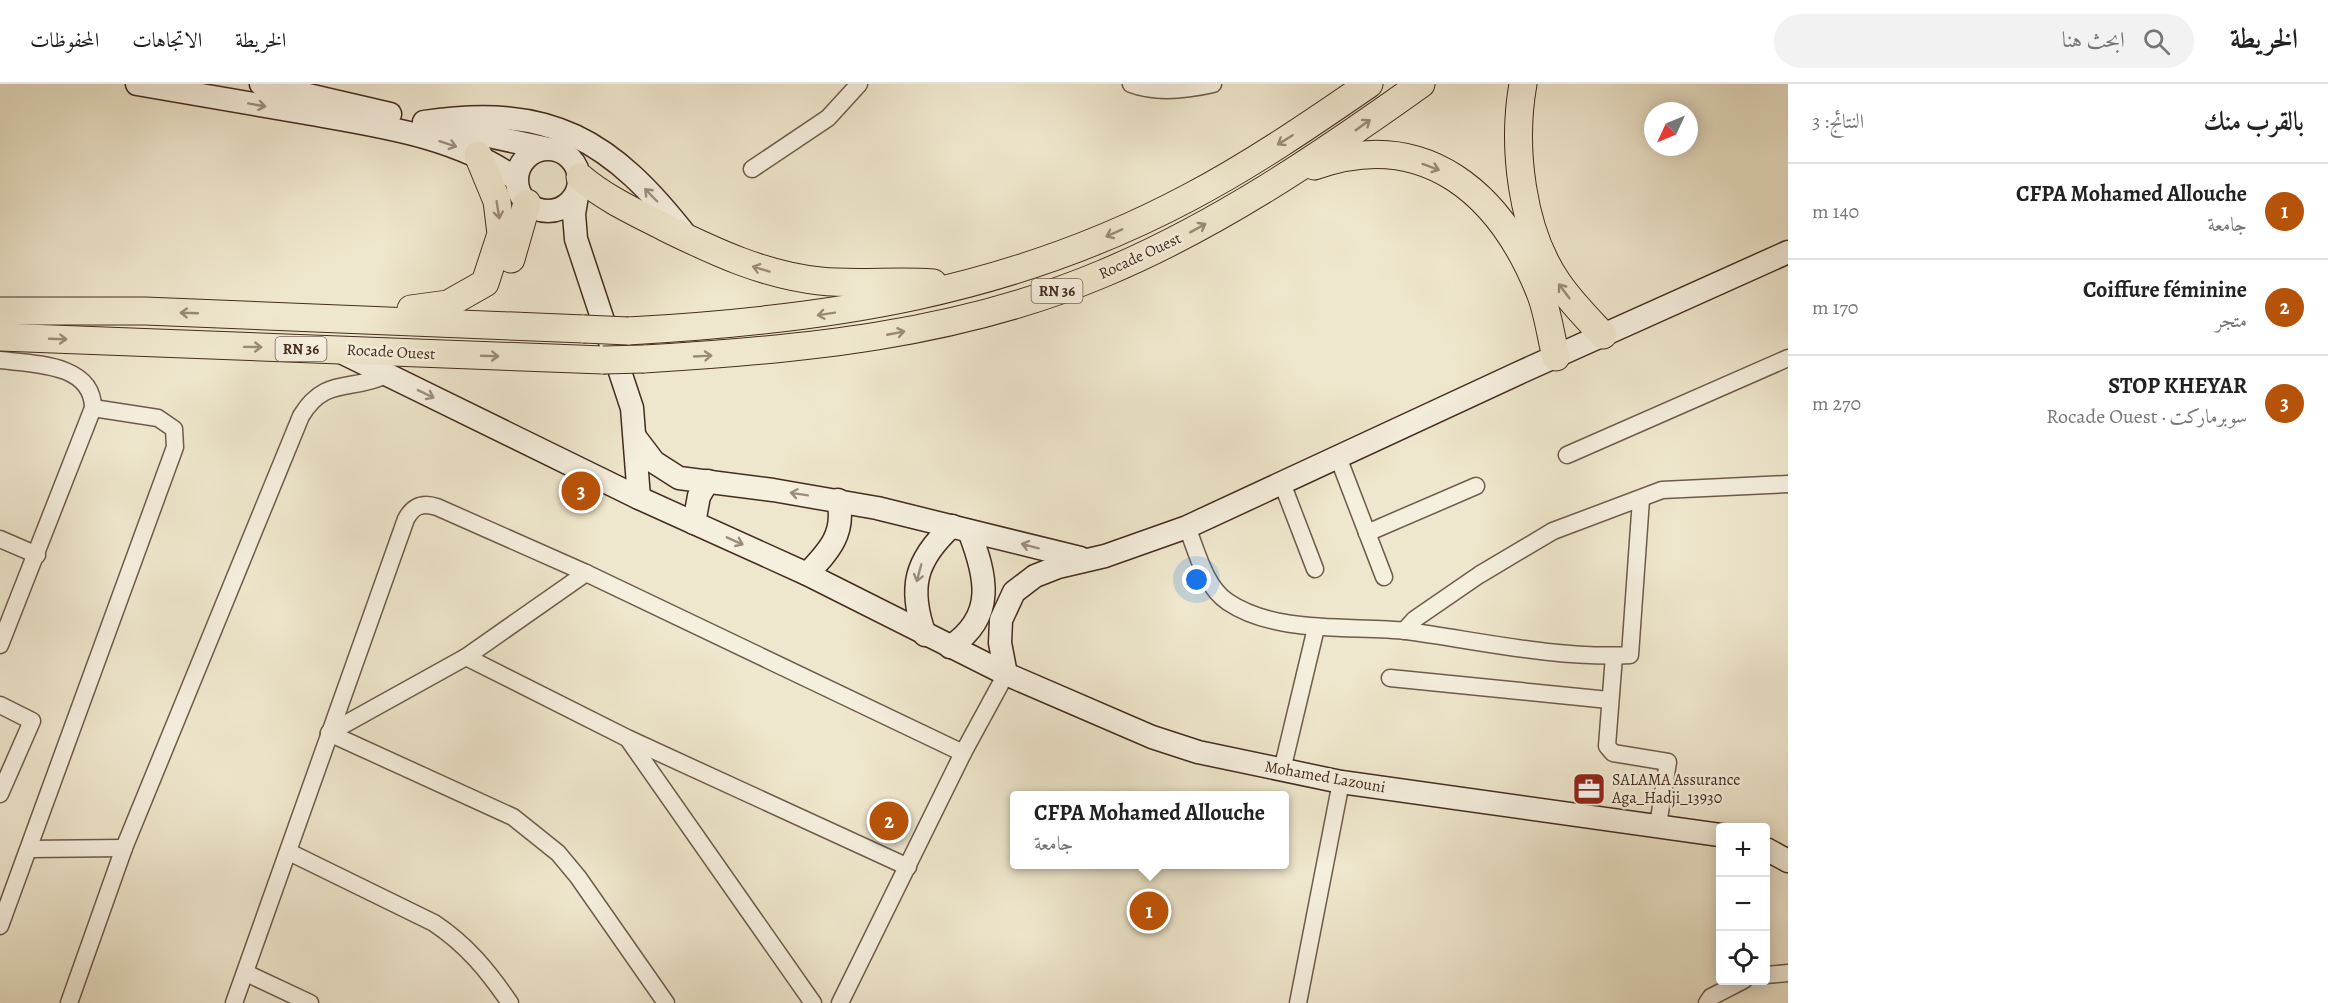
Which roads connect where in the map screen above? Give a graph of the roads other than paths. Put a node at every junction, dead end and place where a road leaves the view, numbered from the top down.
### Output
1 (137, 84) edge
2 (261, 84) edge
3 (859, 84) edge
4 (1131, 84) edge
5 (1213, 84) edge
6 (1369, 84) edge
7 (1421, 84) edge
8 (1523, 84) edge
9 (1158, 87) edge
10 (424, 122) junction
11 (544, 148) junction
12 (478, 155) junction
13 (752, 169) dead end
14 (1293, 174) junction
15 (579, 184) junction
16 (530, 198) junction
17 (689, 239) junction
18 (579, 251) junction
19 (1788, 252) edge
20 (485, 283) junction
21 (964, 286) junction
22 (0, 311) edge
23 (340, 318) junction
24 (1546, 319) junction
25 (1603, 335) junction
26 (0, 337) edge
27 (336, 350) junction
28 (1556, 357) junction
29 (1788, 358) edge
30 (0, 360) edge
31 (1521, 372) junction
32 (386, 375) junction
33 (93, 408) junction
34 (635, 437) junction
35 (1567, 455) dead end
36 (1338, 457) junction
37 (708, 481) junction
38 (1282, 483) junction
39 (1788, 484) edge
40 (1476, 486) dead end
41 (639, 498) junction
42 (1641, 499) junction
43 (838, 500) junction
44 (694, 523) junction
45 (1187, 527) junction
46 (961, 528) junction
47 (1367, 533) junction
48 (0, 539) edge
49 (37, 555) junction
50 (1087, 560) junction
51 (1315, 569) dead end
52 (586, 573) junction
53 (807, 574) junction
54 (1384, 577) dead end
55 (982, 603) junction
56 (1004, 611) junction
57 (1316, 628) junction
58 (1404, 631) junction
59 (925, 635) junction
60 (0, 645) edge
61 (950, 646) junction
62 (1614, 656) junction
63 (466, 657) junction
64 (1006, 674) junction
65 (1390, 678) dead end
66 (1609, 700) junction
67 (0, 705) edge
68 (329, 733) junction
69 (627, 738) junction
70 (963, 753) junction
71 (1282, 770) junction
72 (1341, 782) junction
73 (0, 794) edge
74 (1658, 825) junction
75 (1716, 834) edge
76 (124, 848) junction
77 (30, 849) junction
78 (1770, 851) edge
79 (289, 852) junction
80 (1788, 861) edge
81 (908, 867) junction
82 (1, 919) edge
83 (246, 973) junction
84 (1788, 973) edge
85 (1770, 975) edge
86 (1736, 985) edge
87 (69, 1003) edge
88 (234, 1003) edge
89 (310, 1003) edge
90 (510, 1003) edge
91 (666, 1003) edge
92 (813, 1003) edge
93 (840, 1003) edge
94 (1298, 1003) edge
95 (1707, 1003) edge

1 -> 12 main road
2 - 10 main road
3 - 13 street
4 - 9 street
5 - 9 street
6 -> 21 highway, Rocade Ouest
14 -> 7 highway, Rocade Ouest / RN 36
25 -> 8 highway
10 - 11 main road
17 -> 10 main road
11 - 15 main road
11 - 16 main road
12 - 16 main road
12 -> 20 highway
14 -> 24 highway
27 -> 14 highway, Rocade Ouest / RN 36, bridge
15 - 16 main road
15 - 17 highway
15 - 18 main road
16 - 18 main road
16 - 20 highway
21 -> 17 highway
18 - 34 main road
19 - 25 main road
20 - 23 highway
21 -> 23 highway, Rocade Ouest, bridge
23 -> 22 highway, Rocade Ouest
24 - 28 highway
24 - 31 main road
25 - 28 main road
26 -> 27 highway, Rocade Ouest / RN 36
27 - 32 main road, Mohamed Lazouni
28 - 31 main road
29 - 35 street
30 - 33 street
31 - 36 main road
32 -> 41 main road, Mohamed Lazouni
32 - 76 street
33 - 49 street
33 - 77 street
34 - 37 main road
34 - 41 main road
36 - 38 main road
36 - 47 street
43 -> 37 main road
37 - 44 main road
38 - 45 main road
38 - 51 street
39 - 42 street
40 - 47 street
41 - 44 main road, Mohamed Lazouni
42 - 58 street
42 - 62 street
43 - 46 main road
43 - 53 main road
44 -> 53 main road, Mohamed Lazouni
45 - 50 main road
45 - 57 street
50 -> 46 main road
46 - 55 main road
46 -> 59 main road
47 - 54 street
48 - 49 street
49 - 60 street
50 - 56 main road
52 - 63 street
52 - 68 street
52 - 70 street
53 - 59 main road, Mohamed Lazouni
55 - 56 main road
55 - 61 main road
56 - 64 main road
57 - 58 street
57 - 71 street
58 - 62 street
59 - 61 main road, Mohamed Lazouni
61 - 64 main road, Mohamed Lazouni
62 - 66 street
63 - 68 street
63 - 69 street
64 - 70 street
64 - 71 main road, Mohamed Lazouni
65 - 66 street
66 - 74 street
67 - 73 street
68 - 79 street
68 - 91 street
69 - 81 street
69 - 92 street
70 - 81 street
71 - 72 main road, Mohamed Lazouni
72 - 74 main road, Mohamed Lazouni
72 - 94 street
74 - 75 main road, Mohamed Lazouni
76 - 77 street
76 - 87 street
77 - 82 street
78 - 80 main road
79 - 83 street
79 - 90 street
81 - 93 street
83 - 88 street
83 - 89 street
84 - 85 street
86 - 95 street

